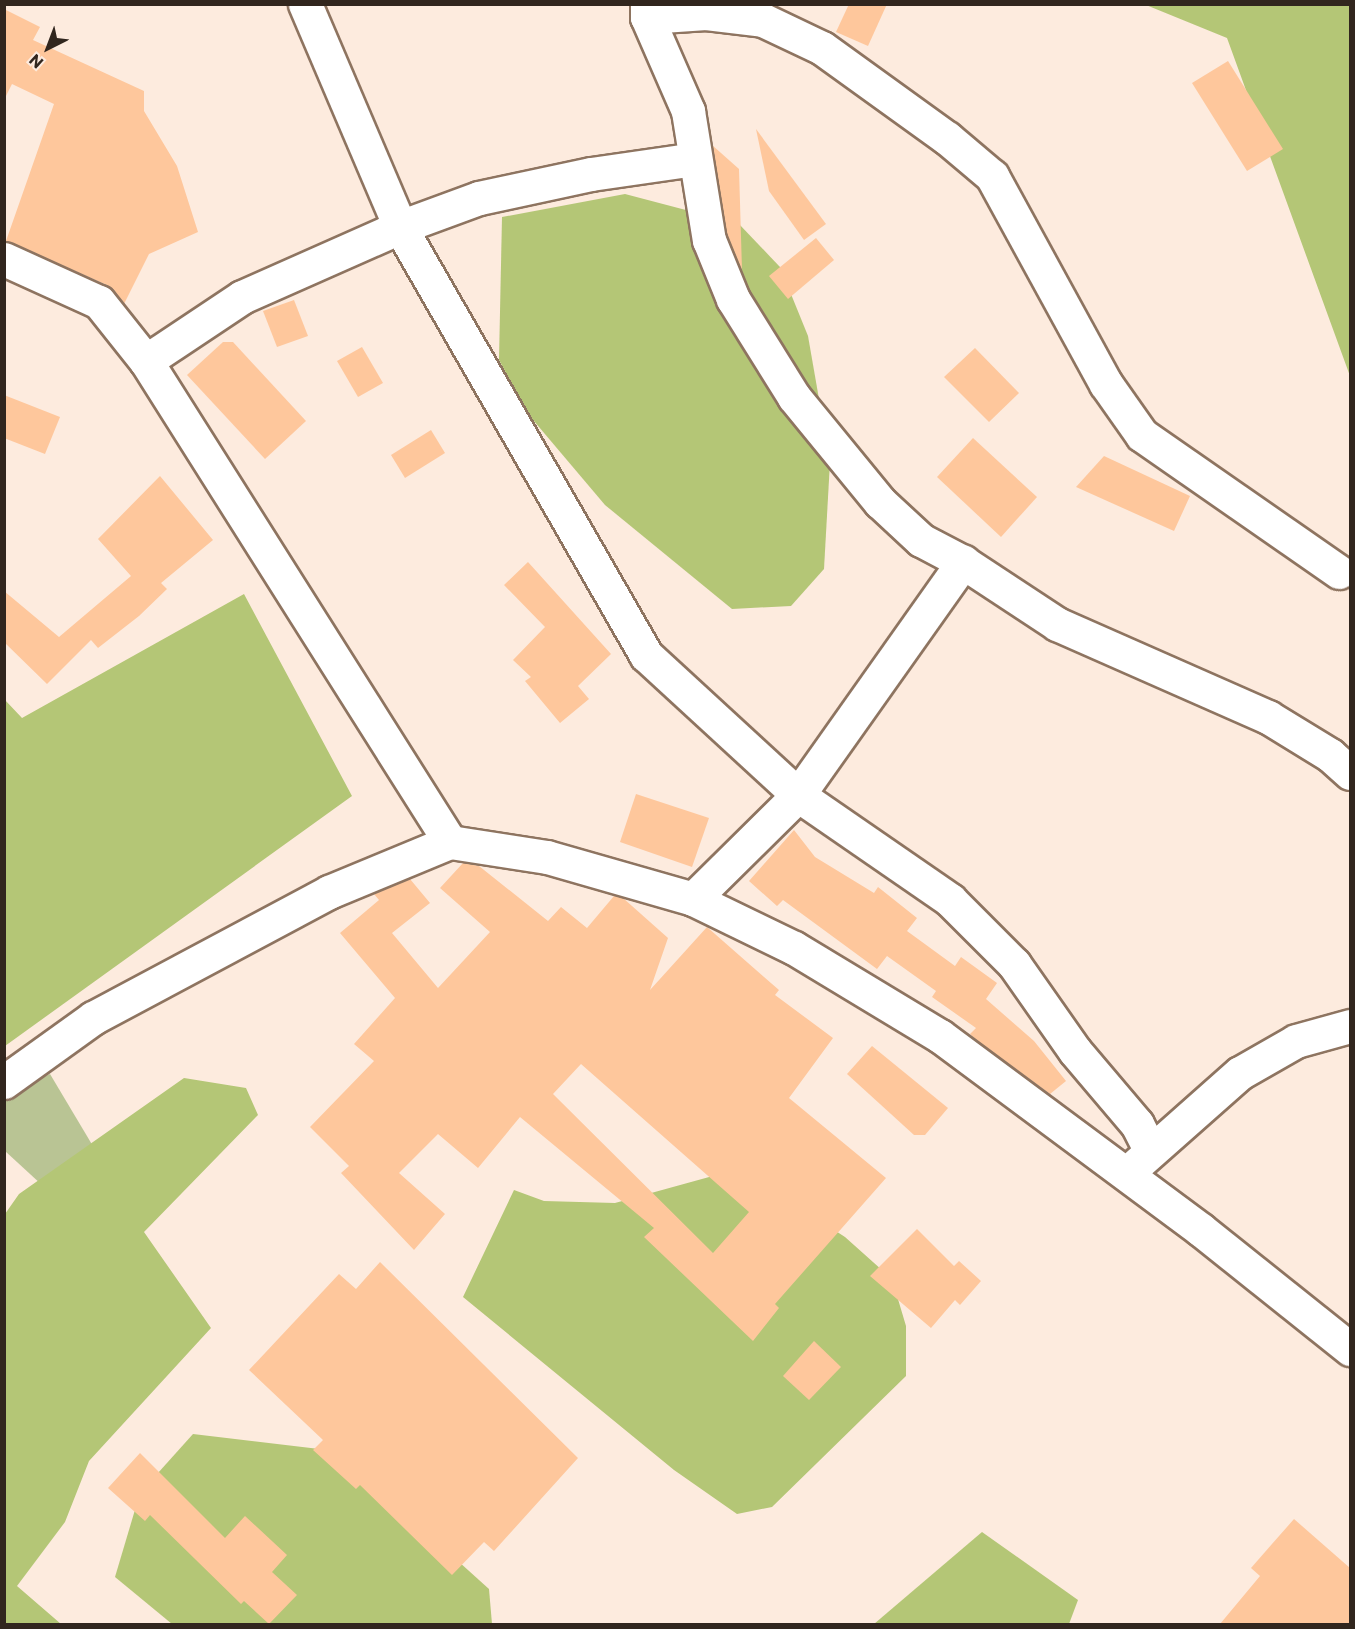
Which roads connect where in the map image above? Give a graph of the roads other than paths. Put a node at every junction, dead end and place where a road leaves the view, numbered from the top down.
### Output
1 (305, 4) edge
2 (647, 11) edge
3 (696, 159) junction
4 (400, 227) junction
5 (4, 259) edge
6 (146, 361) junction
7 (963, 562) junction
8 (1338, 572) dead end
9 (1350, 773) edge
10 (798, 795) junction
11 (450, 842) junction
12 (693, 899) junction
13 (1350, 1026) edge
14 (4, 1082) edge
15 (1150, 1149) junction
16 (1125, 1178) junction
17 (1350, 1349) edge

1 - 4 street
2 - 3 street
2 - 8 street
3 - 4 street
3 - 7 street
4 - 6 street
4 - 10 street
5 - 6 street
6 - 11 street
7 - 9 street
7 - 10 street
10 - 12 street
10 - 15 street
11 - 12 street
11 - 14 street
12 - 16 street
13 - 15 street
15 - 16 street
16 - 17 street

